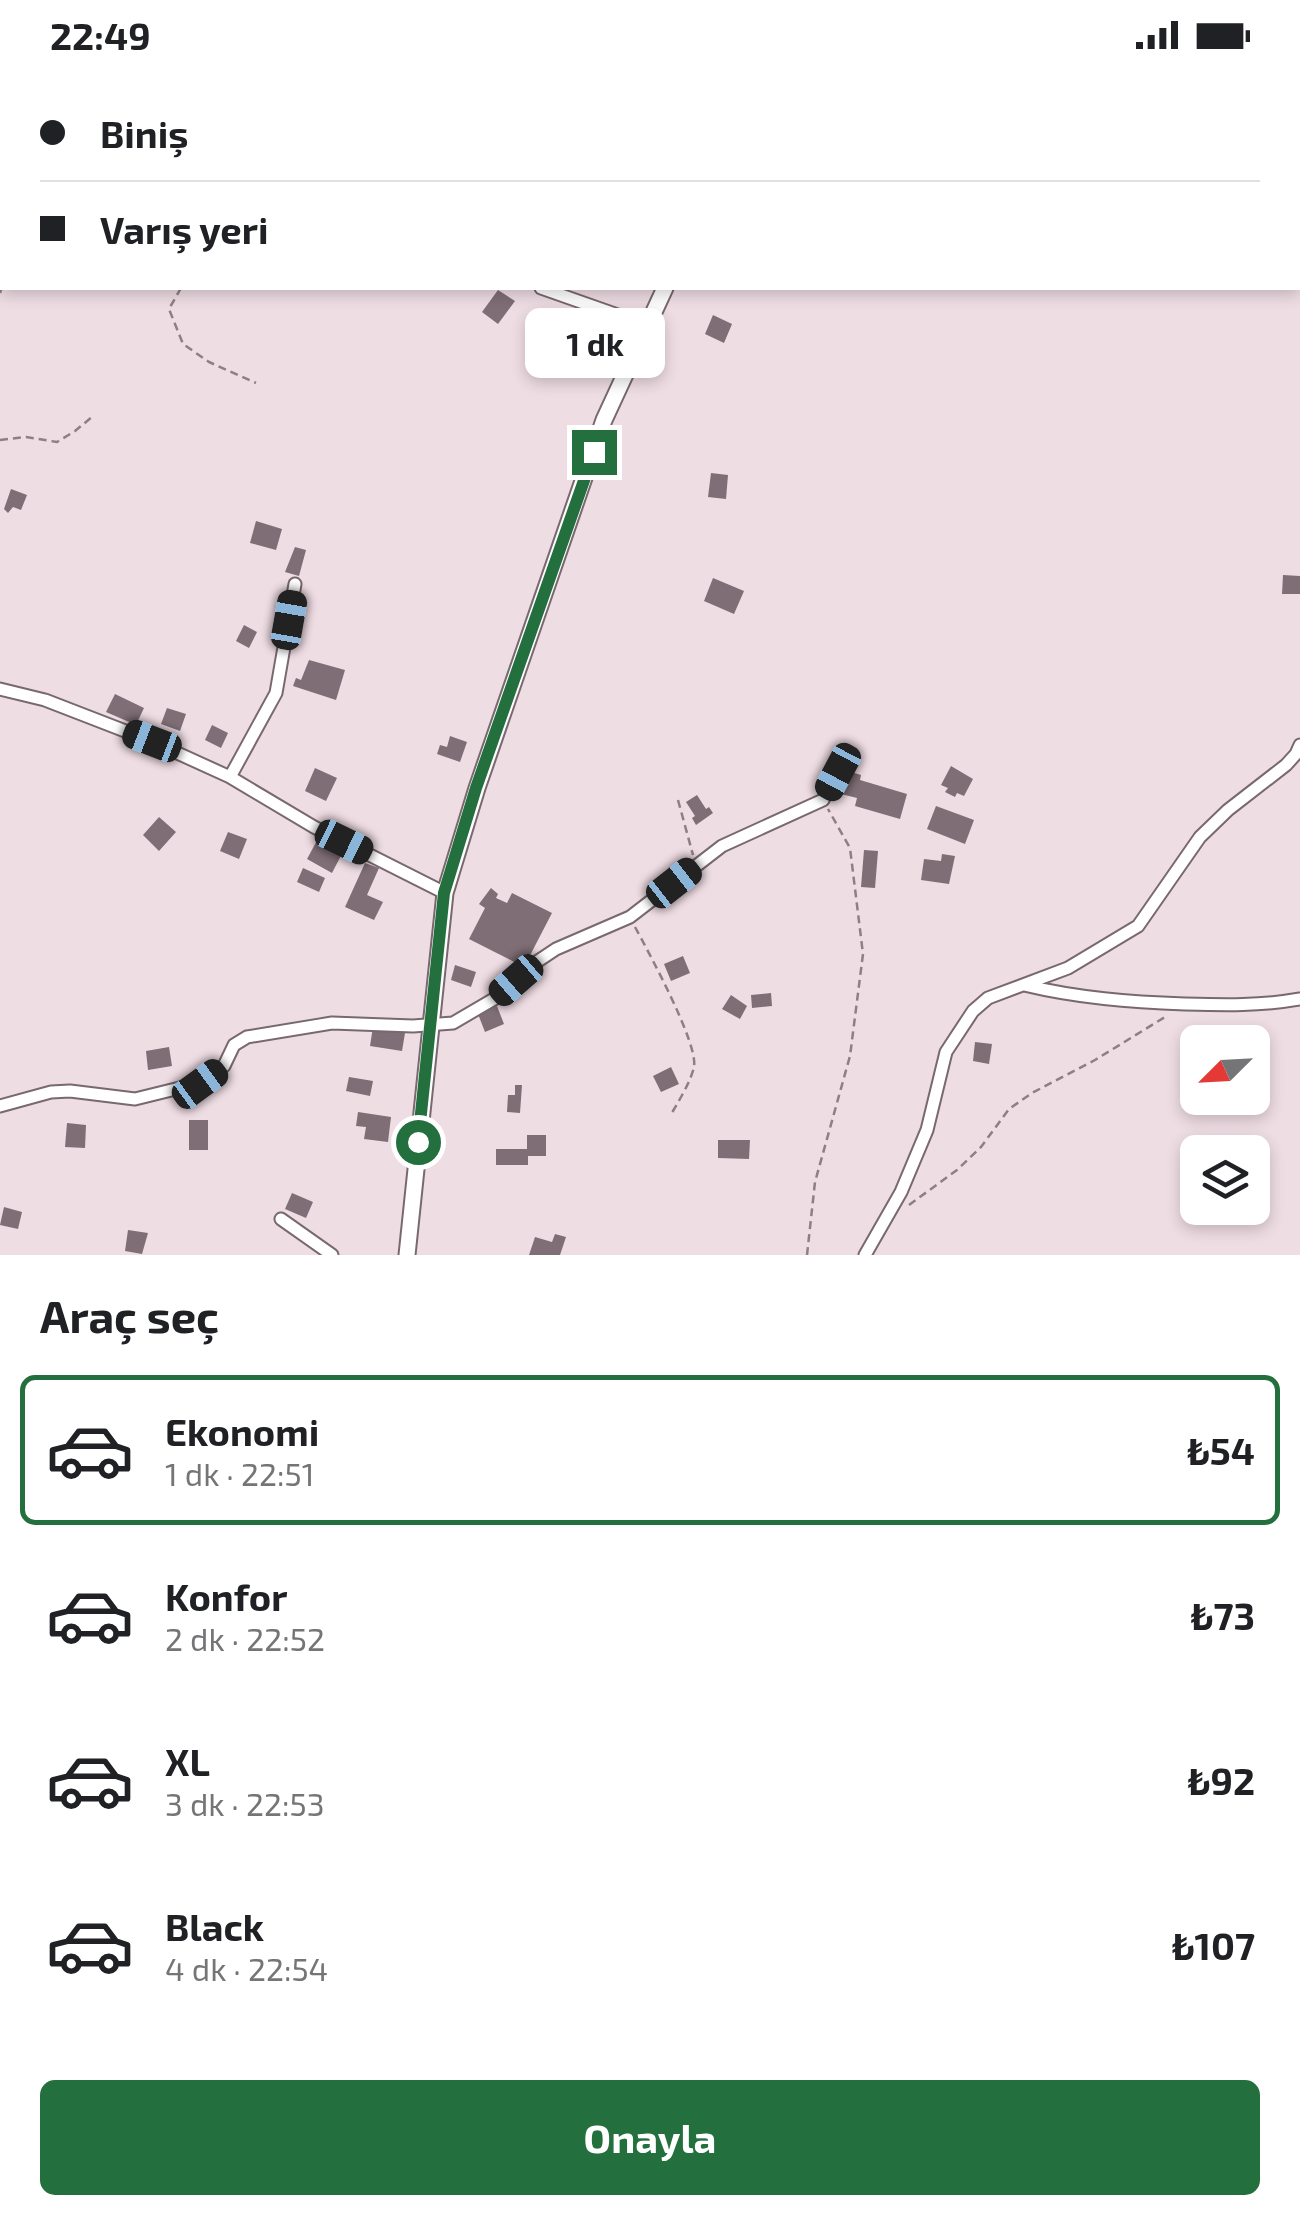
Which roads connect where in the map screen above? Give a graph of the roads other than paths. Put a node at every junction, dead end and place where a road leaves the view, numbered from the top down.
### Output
1 (548, 290) edge
2 (664, 290) edge
3 (648, 326) junction
4 (295, 584) dead end
5 (0, 689) edge
6 (1300, 744) edge
7 (838, 772) dead end
8 (230, 777) junction
9 (444, 893) junction
10 (1024, 985) junction
11 (1300, 999) edge
12 (430, 1025) junction
13 (0, 1106) edge
14 (281, 1219) dead end
15 (332, 1255) edge
16 (407, 1255) edge
17 (864, 1255) edge

1 - 3 street
2 - 3 street
3 - 9 street
4 - 8 street
5 - 8 street
6 - 10 street
7 - 12 street
8 - 9 street
9 - 12 street
10 - 11 street
10 - 17 street
12 - 13 street
12 - 16 street
14 - 15 street

